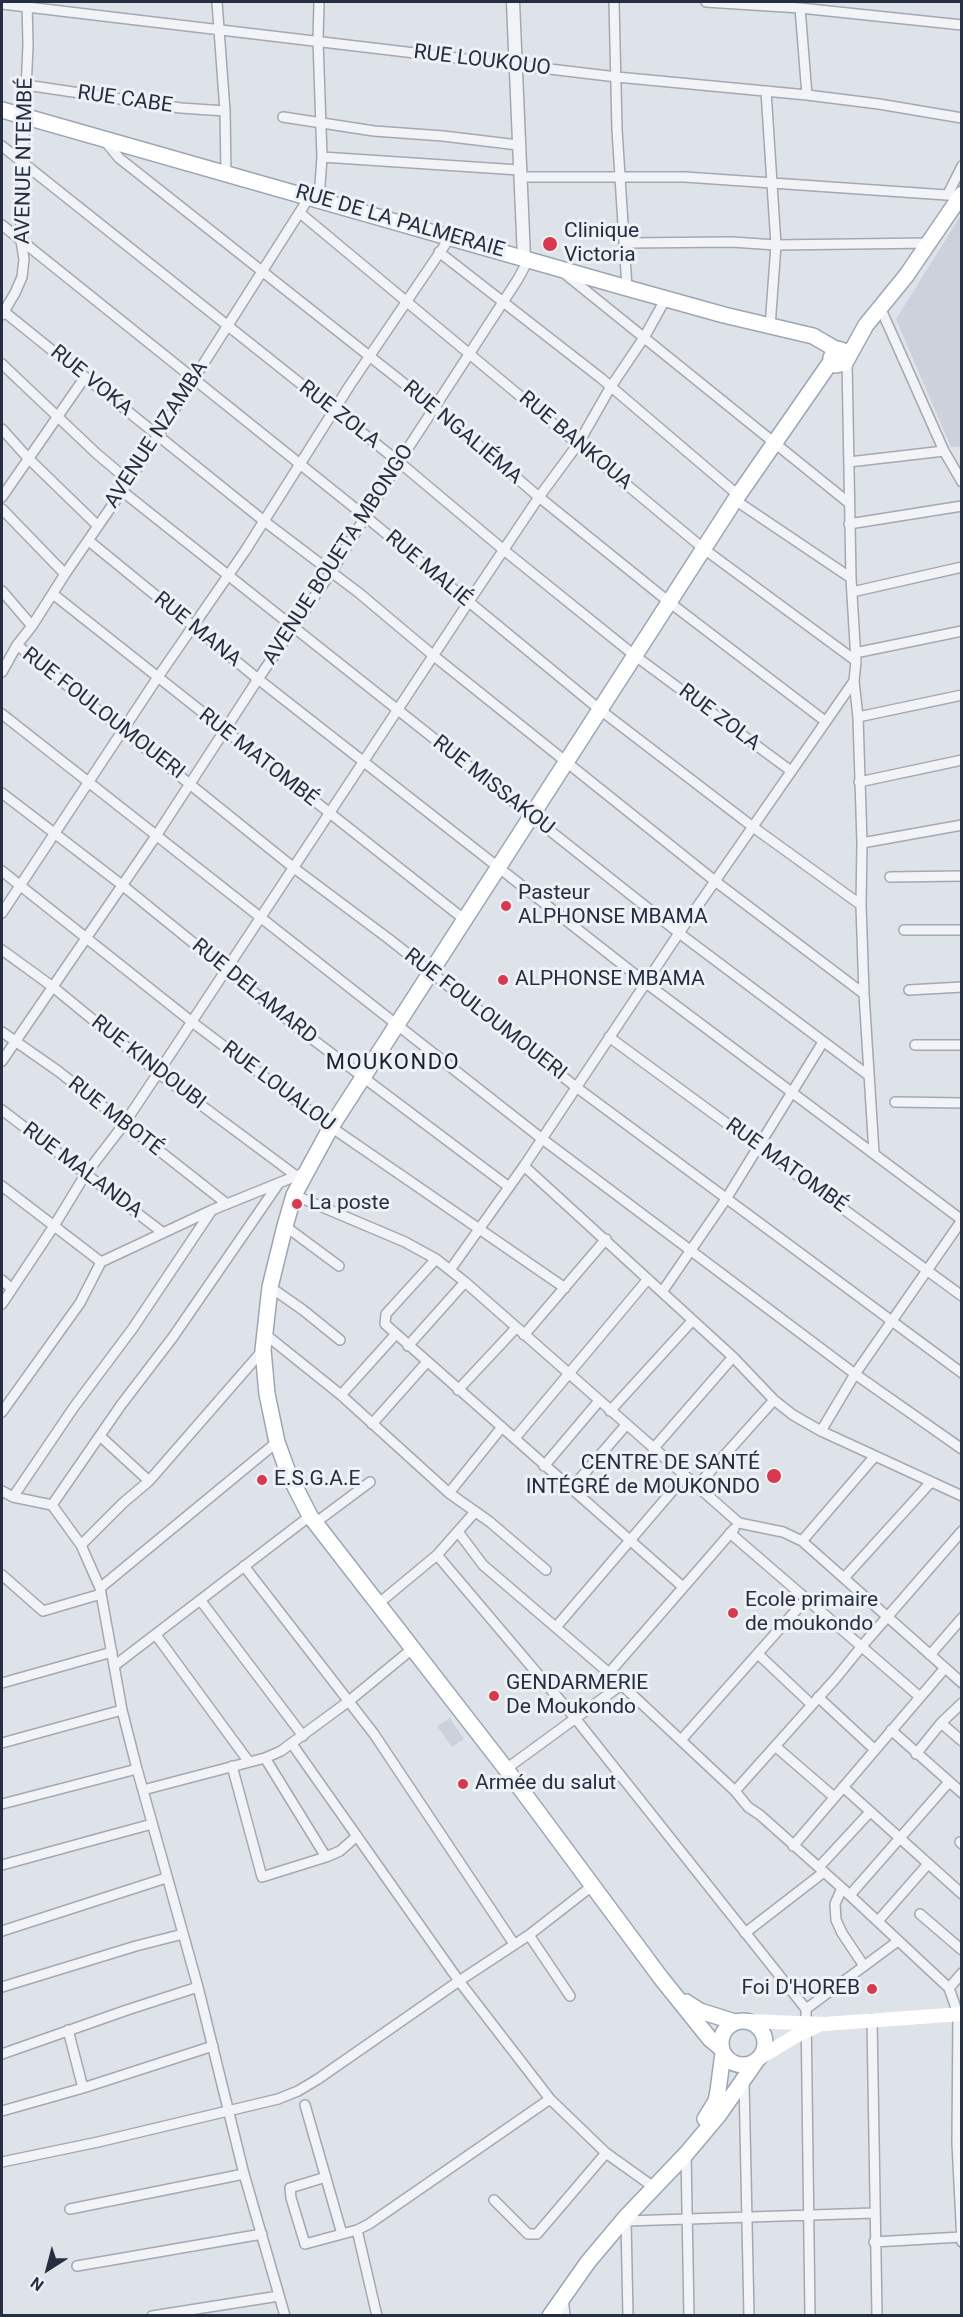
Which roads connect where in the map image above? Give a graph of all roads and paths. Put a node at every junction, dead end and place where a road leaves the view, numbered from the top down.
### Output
1 (217, 2) edge
2 (319, 2) edge
3 (513, 2) edge
4 (614, 2) edge
5 (706, 2) edge
6 (2, 4) edge
7 (27, 4) edge
8 (800, 8) junction
9 (962, 25) edge
10 (220, 30) junction
11 (318, 40) junction
12 (515, 65) junction
13 (617, 77) junction
14 (26, 85) junction
15 (766, 91) junction
16 (807, 95) junction
17 (2, 110) edge
18 (225, 111) junction
19 (25, 117) junction
20 (283, 117) dead end
21 (962, 118) edge
22 (320, 123) junction
23 (104, 140) junction
24 (518, 145) junction
25 (2, 146) edge
26 (322, 157) junction
27 (24, 163) junction
28 (962, 166) edge
29 (226, 173) junction
30 (520, 173) junction
31 (620, 177) junction
32 (772, 183) junction
33 (957, 195) edge
34 (314, 197) junction
35 (300, 213) junction
36 (2, 225) edge
37 (451, 236) junction
38 (21, 241) junction
39 (625, 243) junction
40 (929, 243) junction
41 (776, 245) junction
42 (440, 252) junction
43 (524, 258) junction
44 (558, 267) junction
45 (263, 272) junction
46 (627, 288) junction
47 (666, 298) junction
48 (407, 301) junction
49 (502, 302) junction
50 (880, 308) junction
51 (2, 313) edge
52 (227, 325) junction
53 (770, 327) junction
54 (645, 336) junction
55 (470, 354) junction
56 (370, 357) junction
57 (840, 360) junction
58 (2, 364) edge
59 (85, 376) junction
60 (192, 380) junction
61 (610, 388) junction
62 (435, 408) junction
63 (334, 412) junction
64 (57, 417) junction
65 (2, 429) edge
66 (157, 435) junction
67 (773, 442) junction
68 (578, 444) junction
69 (944, 452) junction
70 (28, 458) junction
71 (399, 462) junction
72 (849, 462) junction
73 (300, 465) junction
74 (129, 481) junction
75 (962, 482) edge
76 (122, 491) junction
77 (2, 497) edge
78 (539, 498) junction
79 (736, 498) junction
80 (849, 503) junction
81 (962, 506) edge
82 (2, 509) edge
83 (366, 517) junction
84 (264, 521) junction
85 (849, 524) junction
86 (98, 526) junction
87 (89, 541) junction
88 (704, 549) junction
89 (505, 551) junction
90 (962, 567) edge
91 (332, 571) junction
92 (65, 574) junction
93 (228, 575) junction
94 (851, 578) junction
95 (2, 591) edge
96 (852, 592) junction
97 (52, 594) junction
98 (669, 602) junction
99 (468, 603) junction
100 (32, 626) junction
101 (193, 626) junction
102 (293, 627) junction
103 (962, 632) edge
104 (17, 645) junction
105 (634, 655) junction
106 (434, 656) junction
107 (856, 657) junction
108 (2, 672) edge
109 (158, 677) junction
110 (258, 679) junction
111 (854, 681) junction
112 (962, 695) edge
113 (599, 709) junction
114 (398, 710) junction
115 (2, 714) edge
116 (858, 717) junction
117 (825, 721) junction
118 (123, 729) junction
119 (225, 732) junction
120 (364, 760) junction
121 (962, 760) edge
122 (566, 762) junction
123 (791, 771) junction
124 (90, 782) junction
125 (859, 782) junction
126 (191, 783) junction
127 (2, 793) edge
128 (330, 814) junction
129 (531, 816) junction
130 (962, 825) edge
131 (753, 827) junction
132 (54, 834) junction
133 (156, 836) junction
134 (862, 843) junction
135 (498, 867) junction
136 (294, 868) junction
137 (2, 871) edge
138 (962, 876) edge
139 (890, 877) dead end
140 (715, 881) junction
141 (20, 885) junction
142 (122, 885) junction
143 (861, 905) junction
144 (2, 913) edge
145 (260, 918) junction
146 (465, 920) junction
147 (904, 930) dead end
148 (962, 930) edge
149 (679, 933) junction
150 (86, 936) junction
151 (2, 950) edge
152 (227, 970) junction
153 (431, 974) junction
154 (646, 983) junction
155 (53, 987) junction
156 (962, 987) edge
157 (909, 990) dead end
158 (864, 994) junction
159 (192, 1022) junction
160 (396, 1026) junction
161 (2, 1032) edge
162 (609, 1038) junction
163 (15, 1042) junction
164 (823, 1042) junction
165 (915, 1045) dead end
166 (962, 1045) edge
167 (2, 1061) edge
168 (158, 1073) junction
169 (868, 1075) junction
170 (363, 1076) junction
171 (576, 1087) junction
172 (792, 1092) junction
173 (895, 1102) dead end
174 (962, 1103) edge
175 (2, 1110) edge
176 (124, 1124) junction
177 (330, 1127) junction
178 (541, 1138) junction
179 (758, 1145) junction
180 (874, 1153) junction
181 (524, 1166) junction
182 (300, 1174) junction
183 (85, 1175) junction
184 (279, 1183) junction
185 (2, 1186) edge
186 (509, 1187) junction
187 (294, 1195) junction
188 (726, 1199) junction
189 (227, 1204) junction
190 (212, 1210) junction
191 (962, 1220) edge
192 (54, 1226) junction
193 (285, 1226) junction
194 (480, 1229) junction
195 (162, 1232) junction
196 (606, 1239) junction
197 (691, 1250) junction
198 (436, 1259) junction
199 (101, 1262) junction
200 (339, 1266) dead end
201 (450, 1270) junction
202 (927, 1271) junction
203 (648, 1279) junction
204 (2, 1280) edge
205 (465, 1282) junction
206 (270, 1287) junction
207 (565, 1288) junction
208 (12, 1289) junction
209 (662, 1292) junction
210 (962, 1296) edge
211 (2, 1304) edge
212 (692, 1321) junction
213 (891, 1323) junction
214 (516, 1328) junction
215 (265, 1334) junction
216 (395, 1335) junction
217 (524, 1335) junction
218 (340, 1341) dead end
219 (408, 1346) junction
220 (263, 1350) junction
221 (733, 1358) junction
222 (427, 1362) junction
223 (962, 1373) edge
224 (855, 1374) junction
225 (568, 1375) junction
226 (458, 1390) junction
227 (340, 1395) junction
228 (774, 1400) junction
229 (599, 1401) junction
230 (610, 1411) junction
231 (2, 1412) edge
232 (372, 1424) junction
233 (626, 1425) junction
234 (502, 1427) junction
235 (821, 1431) junction
236 (100, 1436) junction
237 (515, 1438) junction
238 (277, 1442) junction
239 (654, 1449) junction
240 (962, 1449) edge
241 (875, 1456) junction
242 (544, 1466) junction
243 (685, 1476) junction
244 (149, 1481) junction
245 (369, 1482) dead end
246 (932, 1482) junction
247 (696, 1486) junction
248 (571, 1489) junction
249 (2, 1491) edge
250 (449, 1493) junction
251 (962, 1496) edge
252 (13, 1497) junction
253 (52, 1505) junction
254 (475, 1512) junction
255 (312, 1520) junction
256 (739, 1523) junction
257 (962, 1531) edge
258 (459, 1533) junction
259 (730, 1533) junction
260 (629, 1540) junction
261 (802, 1541) junction
262 (81, 1545) junction
263 (437, 1556) junction
264 (244, 1566) junction
265 (546, 1570) dead end
266 (2, 1575) edge
267 (844, 1578) junction
268 (683, 1587) junction
269 (100, 1591) junction
270 (807, 1598) junction
271 (201, 1601) junction
272 (378, 1604) junction
273 (886, 1617) junction
274 (962, 1618) edge
275 (556, 1627) junction
276 (156, 1635) junction
277 (862, 1646) junction
278 (412, 1649) junction
279 (112, 1652) junction
280 (758, 1654) junction
281 (930, 1655) junction
282 (114, 1666) junction
283 (945, 1668) junction
284 (609, 1673) junction
285 (2, 1683) edge
286 (962, 1683) edge
287 (621, 1684) junction
288 (920, 1697) junction
289 (349, 1701) junction
290 (815, 1701) junction
291 (962, 1703) edge
292 (122, 1710) junction
293 (575, 1718) junction
294 (941, 1723) junction
295 (891, 1730) junction
296 (303, 1736) junction
297 (681, 1740) junction
298 (962, 1741) edge
299 (2, 1743) edge
300 (292, 1744) junction
301 (775, 1746) junction
302 (874, 1749) junction
303 (916, 1754) junction
304 (265, 1758) junction
305 (249, 1762) junction
306 (232, 1766) junction
307 (137, 1769) junction
308 (506, 1769) junction
309 (949, 1782) junction
310 (843, 1787) junction
311 (143, 1791) junction
312 (735, 1791) junction
313 (962, 1792) edge
314 (834, 1797) junction
315 (2, 1804) edge
316 (870, 1812) junction
317 (152, 1824) junction
318 (357, 1836) junction
319 (899, 1838) junction
320 (793, 1846) junction
321 (326, 1857) junction
322 (928, 1864) junction
323 (2, 1865) edge
324 (821, 1870) junction
325 (166, 1878) junction
326 (592, 1886) junction
327 (842, 1888) junction
328 (962, 1894) edge
329 (850, 1895) junction
330 (920, 1914) dead end
331 (878, 1921) junction
332 (2, 1931) edge
333 (745, 1933) junction
334 (183, 1934) junction
335 (529, 1935) junction
336 (898, 1941) junction
337 (514, 1944) junction
338 (962, 1950) edge
339 (864, 1966) junction
340 (962, 1973) edge
341 (459, 1981) junction
342 (2, 1987) edge
343 (198, 1988) junction
344 (949, 1988) junction
345 (673, 1993) junction
346 (570, 1996) dead end
347 (960, 2014) edge
348 (872, 2019) junction
349 (806, 2021) junction
350 (741, 2022) junction
351 (68, 2030) junction
352 (213, 2046) junction
353 (722, 2051) junction
354 (2, 2054) edge
355 (759, 2059) junction
356 (744, 2081) junction
357 (82, 2088) junction
358 (550, 2099) junction
359 (305, 2104) dead end
360 (228, 2110) junction
361 (2, 2111) edge
362 (606, 2153) junction
363 (686, 2154) junction
364 (2, 2162) edge
365 (244, 2174) junction
366 (326, 2177) junction
367 (648, 2183) junction
368 (495, 2200) dead end
369 (70, 2208) dead end
370 (874, 2213) junction
371 (809, 2215) junction
372 (748, 2217) junction
373 (688, 2219) junction
374 (625, 2220) junction
375 (357, 2230) junction
376 (262, 2234) junction
377 (342, 2235) junction
378 (961, 2240) edge
379 (874, 2242) junction
380 (77, 2266) dead end
381 (563, 2295) junction
382 (279, 2296) junction
383 (152, 2316) edge
384 (285, 2316) edge
385 (377, 2316) edge
386 (541, 2316) edge
387 (550, 2316) edge
388 (565, 2316) edge
389 (628, 2316) edge
390 (689, 2316) edge
391 (749, 2316) edge
392 (810, 2316) edge
393 (877, 2316) edge

1 - 10 street
2 - 11 street, AVENUE NZAMBA
3 - 12 street, AVENUE BOUETA MBONGO
4 - 13 street
5 - 8 street
6 - 7 street, RUE LOUKOUO
7 - 10 street, RUE LOUKOUO
7 - 14 street, AVENUE NTEMBÉ
8 - 9 street
8 - 16 street
10 - 11 street, RUE LOUKOUO
10 - 18 street
11 - 12 street, RUE LOUKOUO
11 - 22 street, AVENUE NZAMBA
12 - 13 street, RUE LOUKOUO
12 - 24 street, AVENUE BOUETA MBONGO
13 - 15 street, RUE LOUKOUO
13 - 31 street
14 - 18 street, RUE CABE
14 - 19 street, AVENUE NTEMBÉ
15 - 16 street, RUE LOUKOUO
15 - 32 street
16 - 21 street, RUE LOUKOUO
17 - 19 main road, RUE DE LA PALMERAIE
18 - 29 street
19 - 23 main road, RUE DE LA PALMERAIE
19 - 27 street, AVENUE NTEMBÉ
20 - 22 street
22 - 24 street
22 - 26 street, AVENUE NZAMBA
23 - 29 main road, RUE DE LA PALMERAIE
23 - 45 street, RUE NGALIÉMA
24 - 30 street, AVENUE BOUETA MBONGO
25 - 27 street, RUE ZOLA
26 - 30 street
26 - 34 street, AVENUE NZAMBA
27 - 38 street, AVENUE NTEMBÉ
27 - 52 street, RUE ZOLA
28 - 33 street
29 - 34 main road, RUE DE LA PALMERAIE
30 - 31 street
30 - 43 street, AVENUE BOUETA MBONGO
31 - 32 street
31 - 39 street
32 - 33 street
32 - 41 street
33 - 40 main road
34 - 35 street, AVENUE NZAMBA
34 - 37 main road, RUE DE LA PALMERAIE
35 - 45 street, AVENUE NZAMBA
35 - 48 street, RUE BANKOUA
36 - 38 street, RUE MALIÉ
37 - 42 street
37 - 43 main road, RUE DE LA PALMERAIE
38 - 51 street, AVENUE NTEMBÉ
38 - 60 street, RUE MALIÉ
39 - 41 street
39 - 46 street
40 - 41 street
40 - 50 main road
41 - 53 street
42 - 48 street
42 - 49 street
43 - 44 main road, RUE DE LA PALMERAIE
43 - 49 street, AVENUE BOUETA MBONGO
44 - 46 main road, RUE DE LA PALMERAIE
44 - 54 street
45 - 52 street, AVENUE NZAMBA
45 - 56 street, RUE NGALIÉMA
46 - 47 main road, RUE DE LA PALMERAIE
47 - 53 main road, RUE DE LA PALMERAIE
47 - 54 street
48 - 55 street, RUE BANKOUA
48 - 56 street
49 - 55 street, AVENUE BOUETA MBONGO
49 - 61 street
50 - 57 main road
50 - 69 street
51 - 59 street, RUE VOKA
52 - 60 street, AVENUE NZAMBA
52 - 63 street, RUE ZOLA
53 - 57 main road, RUE DE LA PALMERAIE
54 - 61 street
54 - 67 street
55 - 62 street, AVENUE BOUETA MBONGO
55 - 68 street, RUE BANKOUA
56 - 62 street, RUE NGALIÉMA
56 - 63 street
57 - 67 main road
57 - 72 street
58 - 64 street
59 - 64 street
59 - 66 street, RUE VOKA
60 - 66 street, AVENUE NZAMBA
60 - 73 street, RUE MALIÉ
61 - 68 street
61 - 79 street
62 - 71 street, AVENUE BOUETA MBONGO
62 - 78 street, RUE NGALIÉMA
63 - 71 street, RUE ZOLA
63 - 73 street
64 - 70 street
64 - 74 street
65 - 70 street
66 - 74 street, AVENUE NZAMBA
66 - 84 street, RUE VOKA
67 - 79 main road
67 - 80 street
68 - 78 street
68 - 88 street, RUE BANKOUA
69 - 72 street
69 - 75 street
70 - 77 street
70 - 86 street
71 - 83 street, AVENUE BOUETA MBONGO
71 - 89 street, RUE ZOLA
72 - 80 street
73 - 83 street, RUE MALIÉ
73 - 84 street
74 - 76 street, AVENUE NZAMBA
76 - 86 street, AVENUE NZAMBA
76 - 93 street, RUE MISSAKOU
78 - 89 street
78 - 98 street, RUE NGALIÉMA
79 - 88 main road
79 - 94 street
80 - 85 street
81 - 85 street
82 - 92 street
83 - 91 street, AVENUE BOUETA MBONGO
83 - 99 street, RUE MALIÉ
84 - 91 street, RUE VOKA
84 - 93 street
85 - 94 street
86 - 87 street, AVENUE NZAMBA
87 - 92 street, AVENUE NZAMBA
87 - 101 street, RUE MANA
88 - 98 main road
88 - 107 street, RUE BANKOUA
89 - 99 street
89 - 105 street, RUE ZOLA
90 - 96 street
91 - 102 street, AVENUE BOUETA MBONGO
91 - 106 street, RUE VOKA
92 - 97 street, AVENUE NZAMBA
93 - 101 street
93 - 102 street, RUE MISSAKOU
94 - 96 street
95 - 100 street
96 - 107 street
97 - 100 street, AVENUE NZAMBA
97 - 109 street, RUE MATOMBÉ
98 - 105 main road
98 - 117 street, RUE NGALIÉMA
99 - 106 street
99 - 113 street, RUE MALIÉ
100 - 104 street, AVENUE NZAMBA
101 - 109 street
101 - 110 street, RUE MANA
102 - 110 street, AVENUE BOUETA MBONGO
102 - 114 street, RUE MISSAKOU
103 - 107 street
104 - 108 street, AVENUE NZAMBA
104 - 118 street, RUE FOULOUMOUERI
105 - 113 main road
105 - 123 street, RUE ZOLA
106 - 114 street
106 - 122 street, RUE VOKA
107 - 111 street
109 - 118 street
109 - 119 street, RUE MATOMBÉ
110 - 119 street, AVENUE BOUETA MBONGO
110 - 120 street, RUE MANA
111 - 116 street
111 - 117 street
112 - 116 street
113 - 122 main road
113 - 131 street, RUE MALIÉ
114 - 120 street
114 - 129 street, RUE MISSAKOU
115 - 124 street
116 - 125 street
117 - 123 street
118 - 124 street
118 - 126 street, RUE FOULOUMOUERI
119 - 126 street, AVENUE BOUETA MBONGO
119 - 128 street, RUE MATOMBÉ
120 - 128 street
120 - 135 street, RUE MANA
121 - 125 street
122 - 129 main road
122 - 140 street, RUE VOKA
123 - 131 street
124 - 132 street
124 - 133 street
125 - 134 street
126 - 133 street, AVENUE BOUETA MBONGO
126 - 136 street, RUE FOULOUMOUERI
127 - 132 street, RUE DELAMARD
128 - 136 street
128 - 146 street, RUE MATOMBÉ
129 - 135 main road
129 - 149 street, RUE MISSAKOU
130 - 134 street
131 - 140 street
131 - 143 street, RUE MALIÉ
132 - 141 street
132 - 142 street, RUE DELAMARD
133 - 142 street, AVENUE BOUETA MBONGO
133 - 145 street
134 - 143 street
135 - 146 main road
135 - 154 street, RUE MANA
136 - 145 street
136 - 153 street, RUE FOULOUMOUERI
137 - 141 street, RUE LOUALOU
138 - 139 street
140 - 149 street
140 - 158 street, RUE VOKA
141 - 144 street
141 - 150 street, RUE LOUALOU
142 - 150 street, AVENUE BOUETA MBONGO
142 - 152 street, RUE DELAMARD
143 - 158 street
145 - 152 street
145 - 160 street
146 - 153 main road
147 - 148 street
149 - 154 street
149 - 164 street, RUE MISSAKOU
150 - 155 street, AVENUE BOUETA MBONGO
150 - 159 street, RUE LOUALOU
151 - 155 street, RUE KINDOUBI
152 - 159 street
152 - 170 street, RUE DELAMARD
153 - 160 main road
153 - 171 street, RUE FOULOUMOUERI
154 - 162 street
154 - 172 street, RUE MANA
155 - 163 street, AVENUE BOUETA MBONGO
155 - 168 street, RUE KINDOUBI
156 - 157 street
158 - 169 street
159 - 168 street
159 - 177 street, RUE LOUALOU
160 - 170 main road
160 - 178 street
161 - 163 street, RUE MBOTÉ
162 - 171 street
162 - 179 street, RUE MATOMBÉ
163 - 167 street, AVENUE BOUETA MBONGO
163 - 176 street, RUE MBOTÉ
164 - 169 street, RUE MISSAKOU
164 - 172 street
165 - 166 street
168 - 176 street
168 - 182 street, RUE KINDOUBI
169 - 180 street
170 - 177 main road
170 - 186 street, RUE DELAMARD
171 - 178 street
171 - 188 street, RUE FOULOUMOUERI
172 - 179 street
172 - 180 street, RUE MANA
173 - 174 street
175 - 183 street, RUE MALANDA
176 - 183 street
176 - 189 street, RUE MBOTÉ
177 - 182 main road
177 - 194 street, RUE LOUALOU
178 - 181 street
178 - 197 street
179 - 188 street
179 - 202 street, RUE MATOMBÉ
180 - 191 street, RUE MANA
181 - 186 street
181 - 196 street
182 - 184 street
182 - 187 main road
183 - 192 street
183 - 195 street, RUE MALANDA
184 - 189 street
184 - 236 street
185 - 192 street
186 - 194 street
187 - 193 main road
187 - 198 street
188 - 197 street
188 - 213 street, RUE FOULOUMOUERI
189 - 190 street
190 - 195 street
190 - 252 street
191 - 202 street
192 - 199 street
192 - 208 street
193 - 200 street
193 - 206 main road
194 - 201 street
194 - 207 street, RUE LOUALOU
195 - 199 street
196 - 203 street
196 - 207 street
197 - 209 street
197 - 224 street
198 - 201 street
198 - 216 street
199 - 231 street
201 - 205 street
202 - 210 street, RUE MATOMBÉ
202 - 213 street
203 - 209 street
203 - 225 street
204 - 208 street
205 - 214 street
205 - 219 street
206 - 215 main road
206 - 218 street
207 - 217 street
208 - 211 street
209 - 212 street
212 - 221 street
212 - 230 street
213 - 223 street, RUE FOULOUMOUERI
213 - 224 street
214 - 217 street
214 - 226 street
215 - 220 main road
215 - 227 street
216 - 219 street
216 - 227 street
217 - 225 street
219 - 222 street
220 - 238 main road
220 - 244 street
221 - 228 street
221 - 239 street
222 - 226 street
222 - 232 street
224 - 235 street
224 - 240 street
225 - 229 street
225 - 237 street
226 - 234 street
227 - 232 street
228 - 235 street
228 - 247 street
229 - 230 street
229 - 242 street
230 - 233 street
232 - 250 street
233 - 239 street
233 - 248 street
234 - 237 street
234 - 250 street
235 - 241 street
236 - 244 street
236 - 253 street
237 - 242 street
238 - 255 main road
238 - 269 street
239 - 243 street
241 - 246 street
241 - 261 street
242 - 248 street
243 - 247 street
243 - 260 street
244 - 262 street
245 - 255 street
246 - 251 street
246 - 267 street
247 - 256 street
248 - 260 street
249 - 252 street
250 - 254 street
252 - 253 street
253 - 262 street
254 - 258 street
254 - 265 street
255 - 264 street
255 - 272 main road
256 - 259 street
256 - 261 street
257 - 273 street
258 - 263 street
258 - 275 street
259 - 268 street
259 - 270 street
260 - 268 street
260 - 275 street
261 - 267 street
262 - 269 street
263 - 272 street
263 - 293 street
264 - 271 street
264 - 289 street
266 - 269 street
267 - 273 street
268 - 284 street
269 - 279 street
270 - 277 street
270 - 280 street
271 - 276 street
271 - 296 street
272 - 278 main road
273 - 277 street
273 - 281 street
274 - 281 street
275 - 284 street
276 - 282 street
276 - 305 street
277 - 288 street
277 - 290 street
278 - 289 street
278 - 308 main road
279 - 282 street
279 - 285 street
280 - 290 street
280 - 297 street
281 - 283 street
282 - 292 street
283 - 286 street
283 - 288 street
284 - 287 street
287 - 293 street
287 - 297 street
288 - 295 street
289 - 296 street
289 - 337 street
290 - 301 street
290 - 302 street
291 - 294 street
292 - 299 street
292 - 307 street
293 - 308 street
293 - 333 street
294 - 298 street
294 - 303 street
295 - 302 street
295 - 303 street
296 - 300 street
297 - 312 street
300 - 304 street
300 - 318 street
301 - 312 street
301 - 314 street
302 - 310 street
303 - 309 street
304 - 305 street
304 - 321 street
305 - 306 street
306 - 311 street
306 - 321 street
307 - 311 street
307 - 315 street
308 - 326 main road
309 - 313 street
309 - 319 street
310 - 314 street
310 - 316 street
311 - 317 street
312 - 320 street
314 - 320 street
316 - 319 street
316 - 324 street
317 - 323 street
317 - 325 street
318 - 321 street
318 - 341 street
319 - 322 street
319 - 329 street
320 - 324 street
322 - 328 street
322 - 331 street
324 - 327 street
324 - 333 street
325 - 332 street
325 - 334 street
326 - 335 street
326 - 345 main road
327 - 329 street
327 - 339 street
329 - 331 street
330 - 338 street
331 - 336 street
333 - 349 street
334 - 342 street
334 - 343 street
335 - 337 street
335 - 346 street
336 - 339 street
336 - 344 street
337 - 341 street
339 - 349 street
340 - 344 street
341 - 358 street
341 - 360 street
343 - 351 street
343 - 352 street
344 - 347 street
345 - 350 main road
345 - 353 main road
347 - 348 main road
347 - 378 street
348 - 349 main road
348 - 370 street
349 - 350 main road
349 - 355 main road
349 - 371 street
350 - 353 main road
350 - 355 main road
351 - 354 street
351 - 357 street
352 - 357 street
352 - 360 street
353 - 355 main road
353 - 367 main road
355 - 356 main road
356 - 363 main road
356 - 372 street
357 - 361 street
358 - 362 street
358 - 375 street
359 - 366 street
360 - 364 street
360 - 365 street
362 - 367 street
362 - 368 street
363 - 373 street
363 - 374 main road
365 - 369 street
365 - 376 street
366 - 377 street
366 - 377 street
367 - 386 main road
370 - 371 street
370 - 379 street
371 - 372 street
371 - 392 street
372 - 373 street
372 - 391 street
373 - 374 street
373 - 390 street
374 - 381 main road
374 - 389 street
375 - 377 street
375 - 385 street
376 - 380 street
376 - 382 street
378 - 379 street
379 - 393 street
381 - 387 main road
381 - 388 street
382 - 383 street
382 - 384 street

